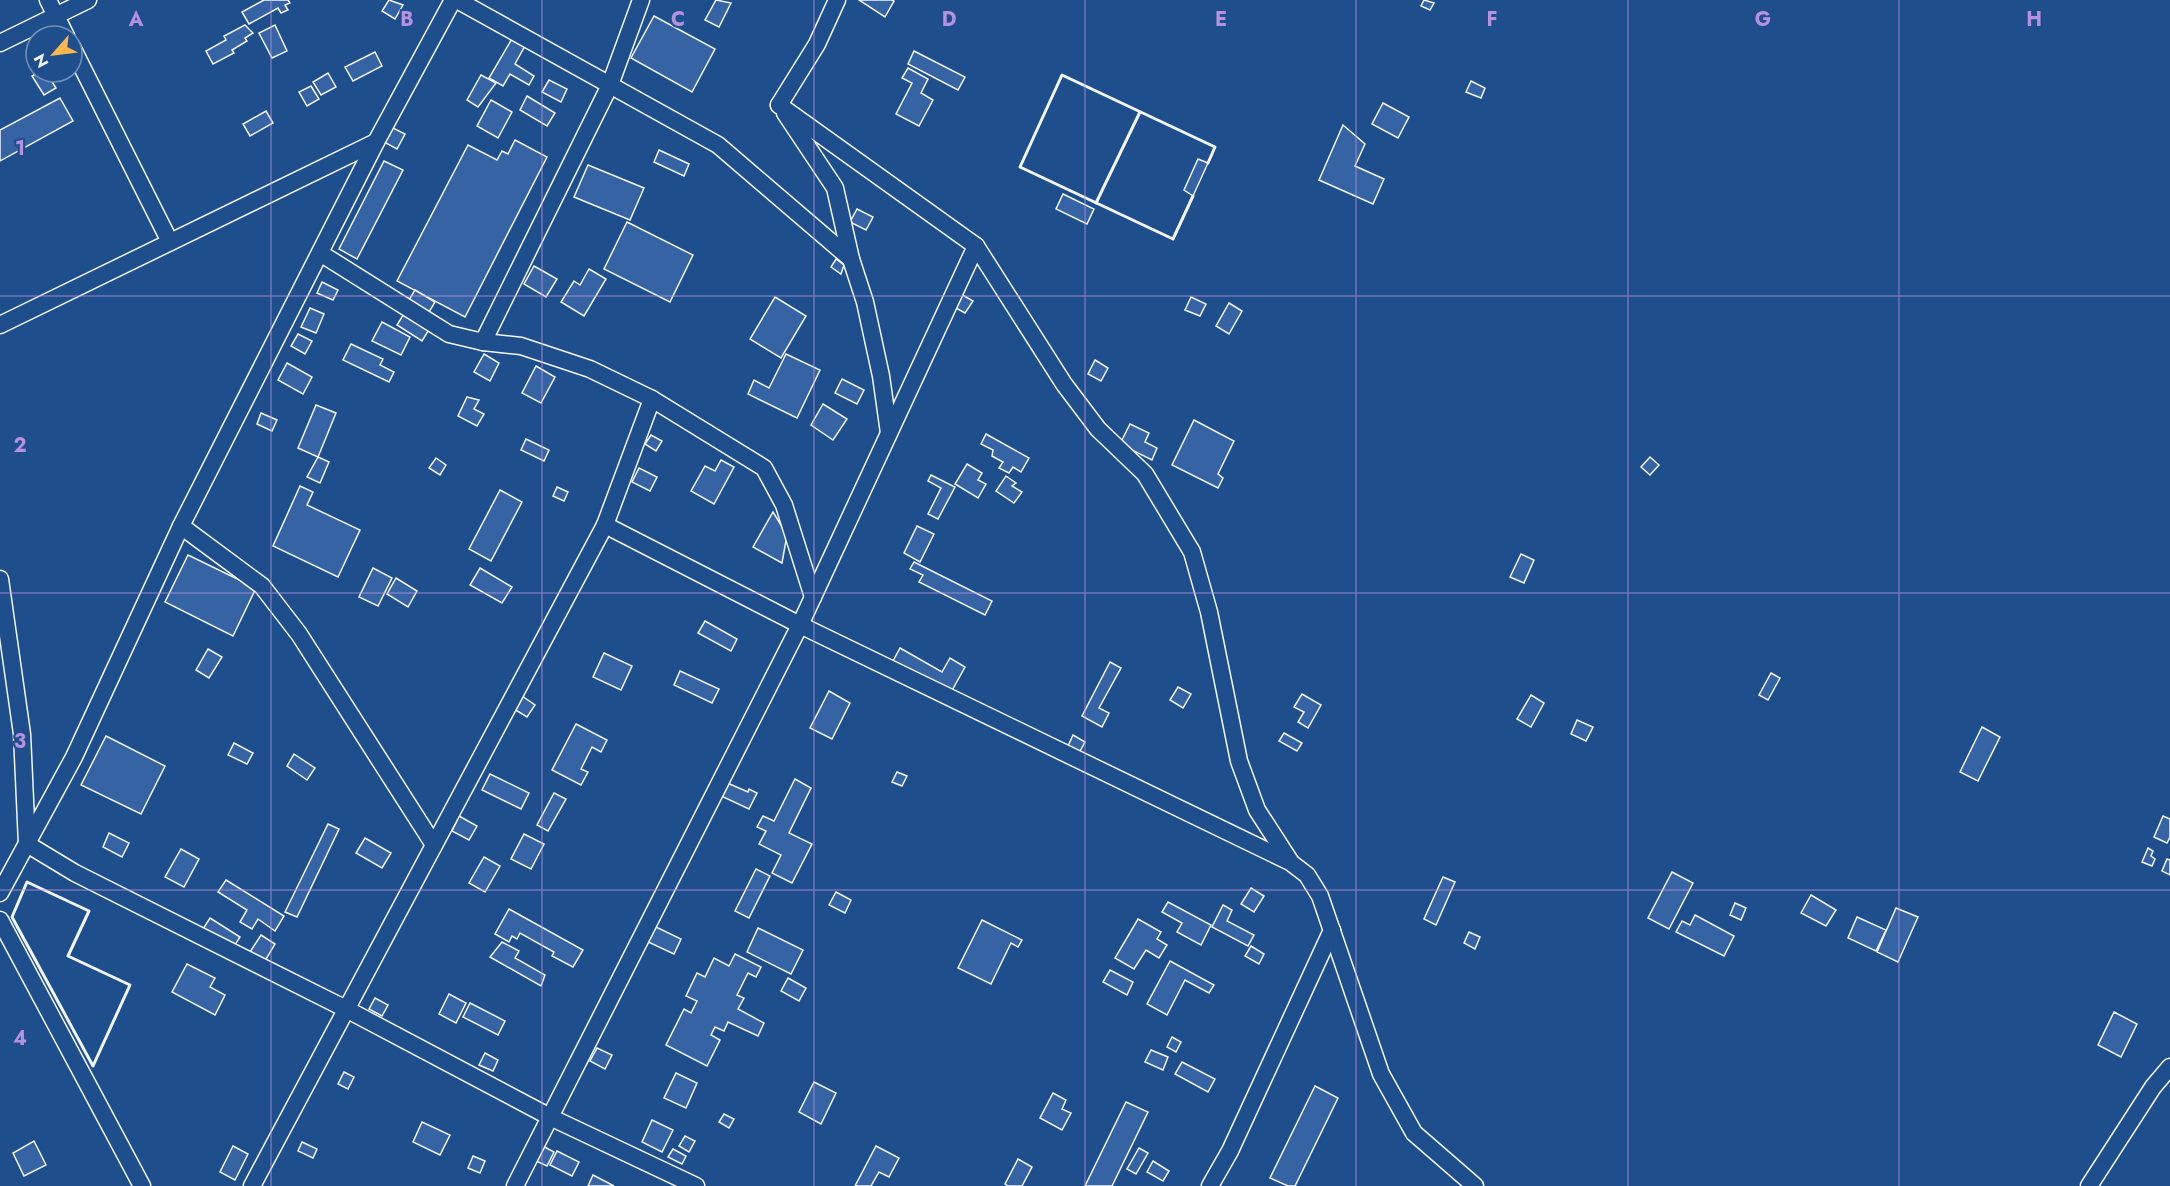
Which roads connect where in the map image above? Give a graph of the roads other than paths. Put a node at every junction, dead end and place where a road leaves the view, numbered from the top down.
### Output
1 (48, 0) edge
2 (88, 0) edge
3 (455, 0) edge
4 (640, 0) edge
5 (837, 0) edge
6 (57, 16) junction
7 (61, 24) edge
8 (0, 43) edge
9 (84, 71) edge
10 (610, 85) junction
11 (779, 105) junction
12 (376, 142) junction
13 (170, 242) junction
14 (976, 246) junction
15 (320, 253) junction
16 (851, 259) junction
17 (0, 326) edge
18 (483, 342) junction
19 (652, 399) junction
20 (890, 434) junction
21 (605, 525) junction
22 (181, 526) junction
23 (0, 579) edge
24 (813, 597) junction
25 (800, 625) junction
26 (27, 844) junction
27 (434, 845) junction
28 (1290, 862) junction
29 (0, 892) edge
30 (0, 920) edge
31 (1332, 930) junction
32 (348, 1010) junction
33 (2170, 1067) edge
34 (550, 1116) junction
35 (142, 1186) edge
36 (252, 1186) edge
37 (515, 1186) edge
38 (696, 1186) edge
39 (1210, 1186) edge
40 (1475, 1186) edge
41 (2089, 1186) edge

1 - 6 street
2 - 6 street
3 - 10 street
3 - 12 street
4 - 10 street
5 - 11 street
6 - 7 street
6 - 8 street
9 - 13 street
10 - 16 street
10 - 18 street
11 - 14 street
11 - 16 street
12 - 13 street
12 - 15 street
13 - 17 street
14 - 20 street
14 - 28 street
15 - 18 street
15 - 22 street
16 - 20 street
18 - 19 street
19 - 21 street
19 - 24 street
20 - 24 street
21 - 25 street
21 - 27 street
22 - 26 street
22 - 27 street
23 - 26 street
24 - 25 street
25 - 28 street
25 - 34 street
26 - 29 street
26 - 32 street
27 - 32 street
28 - 31 street
30 - 35 street
31 - 39 street
31 - 40 street
32 - 34 street
32 - 36 street
33 - 41 street
34 - 37 street
34 - 38 street

